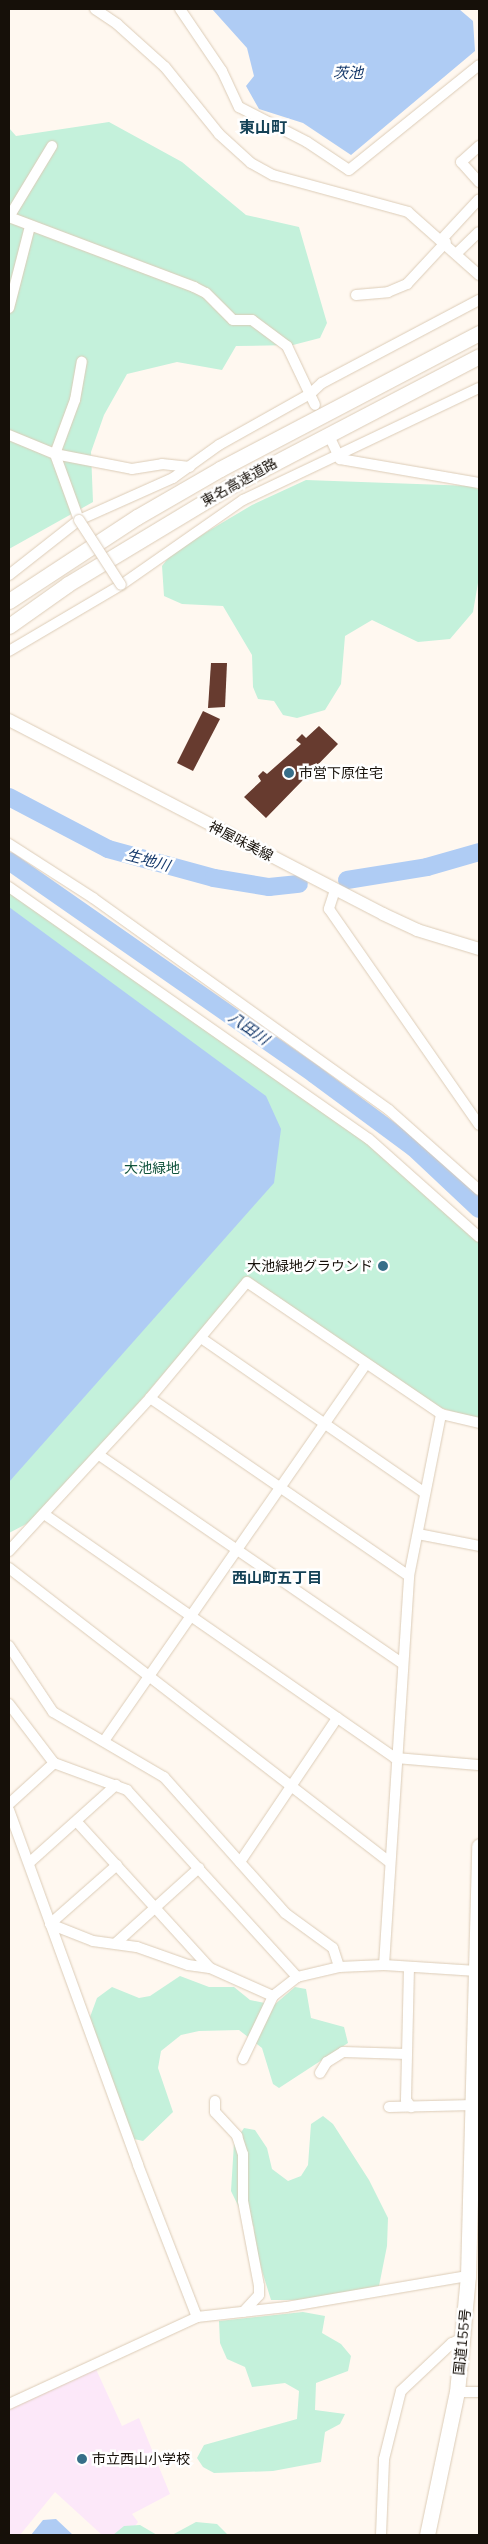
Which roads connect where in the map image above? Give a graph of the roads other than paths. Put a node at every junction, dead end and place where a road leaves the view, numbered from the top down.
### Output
1 (95, 9) edge
2 (180, 9) edge
3 (479, 65) edge
4 (52, 146) dead end
5 (479, 146) edge
6 (479, 182) edge
7 (479, 200) edge
8 (9, 217) edge
9 (30, 226) junction
10 (479, 232) edge
11 (444, 241) junction
12 (457, 253) junction
13 (479, 275) edge
14 (356, 294) dead end
15 (479, 300) edge
16 (9, 308) edge
17 (479, 333) edge
18 (479, 356) edge
19 (82, 362) dead end
20 (479, 388) edge
21 (310, 394) junction
22 (315, 404) dead end
23 (9, 435) edge
24 (332, 442) dead end
25 (54, 454) junction
26 (339, 455) junction
27 (190, 467) junction
28 (479, 483) edge
29 (79, 520) junction
30 (9, 575) edge
31 (121, 586) junction
32 (9, 601) edge
33 (9, 626) edge
34 (9, 651) edge
35 (9, 720) edge
36 (9, 844) edge
37 (9, 888) edge
38 (336, 890) junction
39 (479, 949) edge
40 (479, 1125) edge
41 (479, 1190) edge
42 (479, 1237) edge
43 (201, 1338) junction
44 (366, 1364) junction
45 (150, 1398) junction
46 (441, 1414) junction
47 (479, 1423) edge
48 (324, 1424) junction
49 (98, 1455) junction
50 (280, 1488) junction
51 (425, 1493) junction
52 (44, 1514) junction
53 (418, 1534) junction
54 (25, 1535) junction
55 (9, 1539) edge
56 (479, 1546) edge
57 (9, 1551) edge
58 (237, 1551) junction
59 (9, 1568) edge
60 (409, 1576) junction
61 (191, 1616) junction
62 (9, 1646) edge
63 (402, 1664) junction
64 (149, 1677) junction
65 (9, 1704) edge
66 (338, 1718) junction
67 (104, 1741) junction
68 (395, 1758) junction
69 (54, 1763) junction
70 (479, 1765) edge
71 (116, 1785) junction
72 (292, 1787) junction
73 (9, 1804) edge
74 (9, 1810) edge
75 (77, 1822) junction
76 (479, 1846) edge
77 (240, 1862) junction
78 (390, 1862) junction
79 (29, 1863) junction
80 (117, 1865) junction
81 (199, 1868) junction
82 (155, 1906) junction
83 (50, 1924) junction
84 (116, 1943) junction
85 (478, 1963) edge
86 (384, 1965) junction
87 (339, 1967) junction
88 (409, 1967) junction
89 (210, 1968) junction
90 (297, 1977) junction
91 (273, 1996) junction
92 (407, 2054) junction
93 (244, 2059) dead end
94 (320, 2073) dead end
95 (215, 2101) dead end
96 (474, 2105) junction
97 (389, 2107) dead end
98 (411, 2107) junction
99 (476, 2176) edge
100 (468, 2276) junction
101 (242, 2312) junction
102 (197, 2316) junction
103 (462, 2338) junction
104 (457, 2392) junction
105 (479, 2392) edge
106 (9, 2404) edge
107 (381, 2535) edge
108 (427, 2535) edge

1 - 11 street
2 - 3 street
4 - 8 street
5 - 6 street
7 - 11 street
8 - 9 street
9 - 16 street
9 - 21 street
10 - 12 street
11 - 12 street
11 - 14 street
12 - 13 street
15 - 21 street
17 - 32 highway, 東名高速道路
18 - 33 highway, 東名高速道路
19 - 25 street
20 - 26 street
21 - 22 street
21 - 27 street
23 - 25 street
24 - 26 street
25 - 27 street
25 - 29 street
26 - 28 street
26 - 31 street
27 - 29 street
29 - 30 street
29 - 31 street, bridge
31 - 34 street
35 - 38 main road, 神屋味美線
36 - 41 street
37 - 42 street
38 - 39 main road, 神屋味美線
38 - 40 street
43 - 44 street
43 - 45 street
43 - 48 street
44 - 46 street
44 - 48 street
45 - 49 street
45 - 50 street
46 - 47 street
46 - 51 street
48 - 50 street
48 - 51 street
49 - 52 street
49 - 58 street
50 - 58 street
50 - 60 street
51 - 53 street
52 - 54 street
52 - 61 street
53 - 56 street
53 - 60 street
54 - 55 street
54 - 57 street
58 - 61 street
58 - 63 street
59 - 64 street
60 - 63 street
61 - 64 street
61 - 66 street
62 - 67 street
63 - 68 street
64 - 67 street
64 - 72 street
65 - 69 street
66 - 68 street
66 - 72 street
67 - 77 street
68 - 70 street
68 - 78 street
69 - 71 street
69 - 73 street
71 - 75 street
71 - 81 street
72 - 77 street
72 - 78 street
74 - 79 street
75 - 79 street
75 - 80 street
76 - 85 highway, 国道155号
77 - 87 street
78 - 86 street
79 - 83 street
80 - 82 street
80 - 83 street
81 - 82 street
81 - 90 street
82 - 84 street
82 - 89 street
83 - 84 street
83 - 102 street
84 - 89 street
85 - 88 street
85 - 96 highway, 国道155号
86 - 87 street
86 - 88 street
87 - 90 street
88 - 92 street
89 - 91 street
90 - 91 street
91 - 93 street
92 - 94 street
92 - 98 street
95 - 101 street
96 - 98 street
96 - 99 highway, 国道155号
97 - 98 street
99 - 100 highway, 国道155号
100 - 101 street
100 - 103 highway, 国道155号
101 - 102 street
102 - 106 street
103 - 104 highway, 国道155号
103 - 107 street
104 - 105 street
104 - 108 highway, 国道155号

